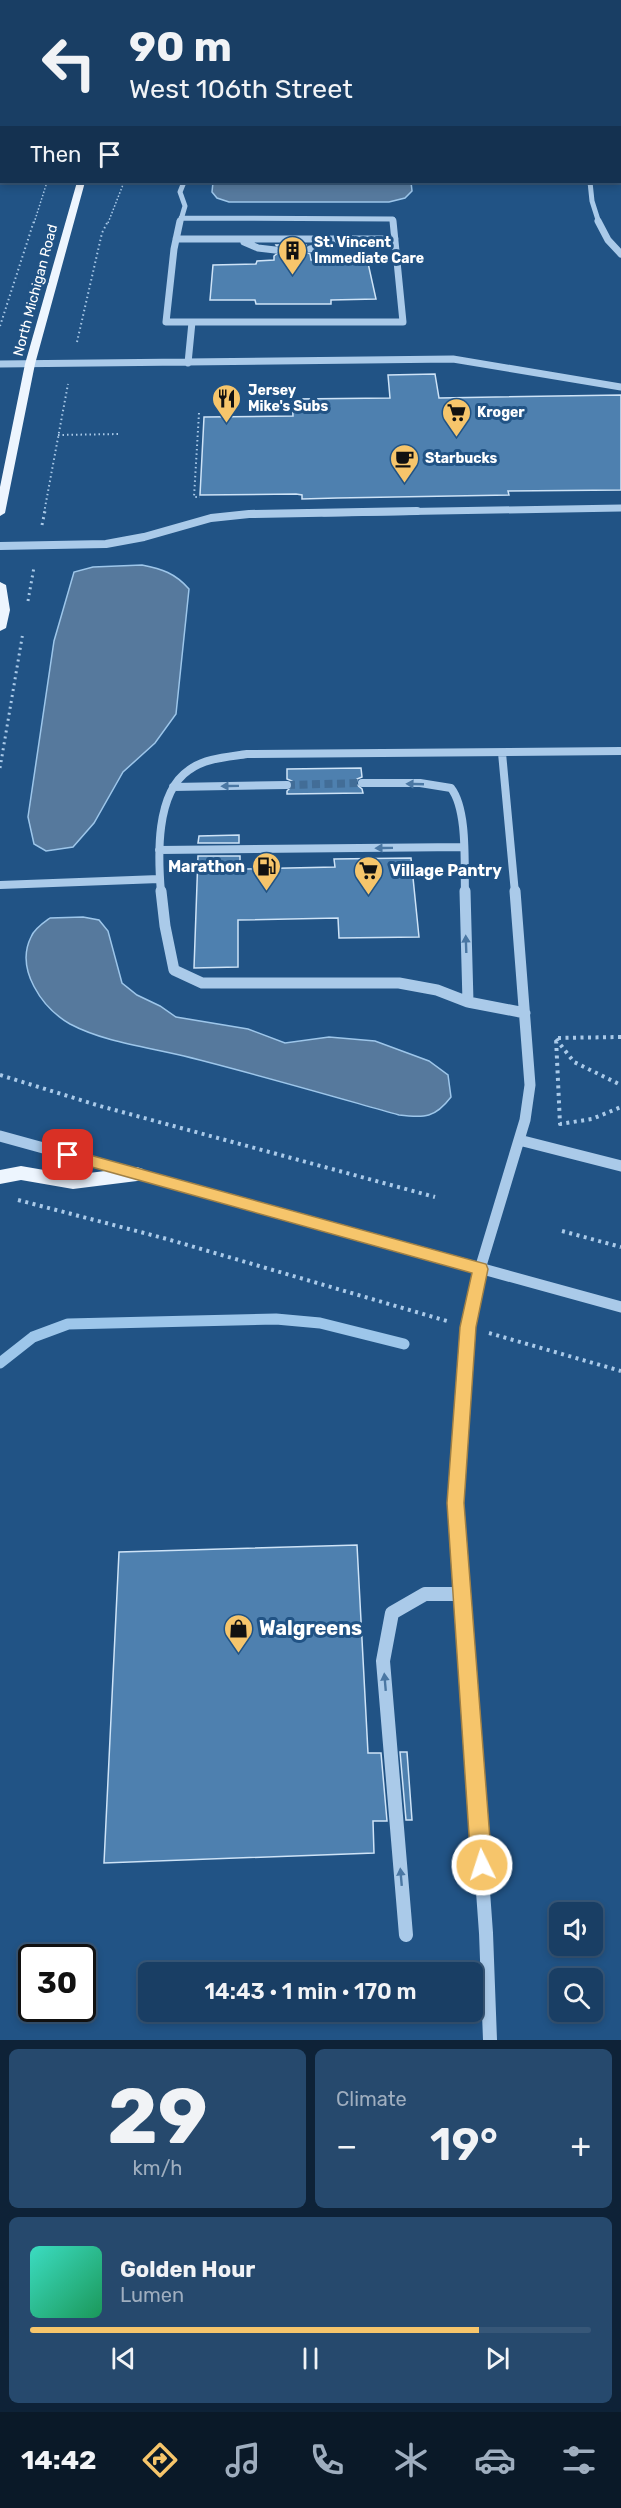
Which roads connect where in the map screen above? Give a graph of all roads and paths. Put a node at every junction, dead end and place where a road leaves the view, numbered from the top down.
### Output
1 (47, 0) edge
2 (69, 0) edge
3 (47, 183) edge
4 (81, 183) edge
5 (123, 183) edge
6 (184, 183) edge
7 (590, 183) edge
8 (181, 218) junction
9 (176, 239) junction
10 (238, 239) junction
11 (342, 239) junction
12 (395, 239) junction
13 (309, 249) tunnel mouth
14 (275, 250) tunnel mouth
15 (621, 254) edge
16 (192, 322) junction
17 (0, 326) edge
18 (188, 363) junction
19 (0, 364) edge
20 (30, 364) junction
21 (72, 364) junction
22 (621, 387) edge
23 (120, 434) dead end
24 (58, 435) junction
25 (621, 508) edge
26 (0, 513) edge
27 (0, 546) edge
28 (37, 546) junction
29 (0, 585) edge
30 (27, 606) dead end
31 (0, 628) edge
32 (23, 629) dead end
33 (621, 751) edge
34 (502, 753) junction
35 (0, 768) edge
36 (362, 783) tunnel mouth
37 (287, 785) tunnel mouth
38 (173, 787) junction
39 (464, 848) junction
40 (159, 850) junction
41 (159, 879) junction
42 (0, 885) edge
43 (468, 1002) junction
44 (525, 1013) junction
45 (621, 1037) edge
46 (556, 1038) junction
47 (0, 1075) edge
48 (621, 1084) edge
49 (621, 1107) edge
50 (0, 1136) edge
51 (519, 1140) junction
52 (621, 1166) edge
53 (136, 1174) junction
54 (0, 1178) edge
55 (435, 1197) dead end
56 (10, 1200) dead end
57 (562, 1231) dead end
58 (621, 1247) edge
59 (480, 1269) junction
60 (621, 1307) edge
61 (468, 1327) junction
62 (621, 1371) edge
63 (462, 1594) junction
64 (406, 1935) dead end
65 (490, 2040) edge

1 - 2 street
3 - 17 path
4 - 20 main road, North Michigan Road
5 - 21 path
6 - 8 street
7 - 15 street
8 - 9 street
8 - 12 street
9 - 10 street
9 - 16 street
10 - 11 street
10 - 14 street
11 - 12 street
11 - 13 street
12 - 16 street
16 - 18 street
18 - 21 street
18 - 22 street
19 - 20 street
20 - 21 street
20 - 26 main road, North Michigan Road
21 - 24 path
23 - 24 path
24 - 28 path
25 - 28 street
27 - 28 street
28 - 30 path
29 - 31 main road
32 - 35 path
33 - 34 street
34 - 38 street
34 - 44 street
39 -> 36 street
37 -> 38 street
38 - 40 street
39 -> 40 street
43 -> 39 street
40 - 41 street
41 - 42 street
41 - 43 street
43 - 44 street
44 - 51 street
45 - 46 path
46 - 48 path
46 - 49 path
47 - 55 path
50 - 53 street
51 - 52 street
51 - 59 street
53 - 54 main road
53 - 59 street
56 - 61 path
57 - 58 path
59 - 60 street
59 - 61 street
61 - 62 path
61 - 63 street
64 -> 63 street
63 - 65 street

